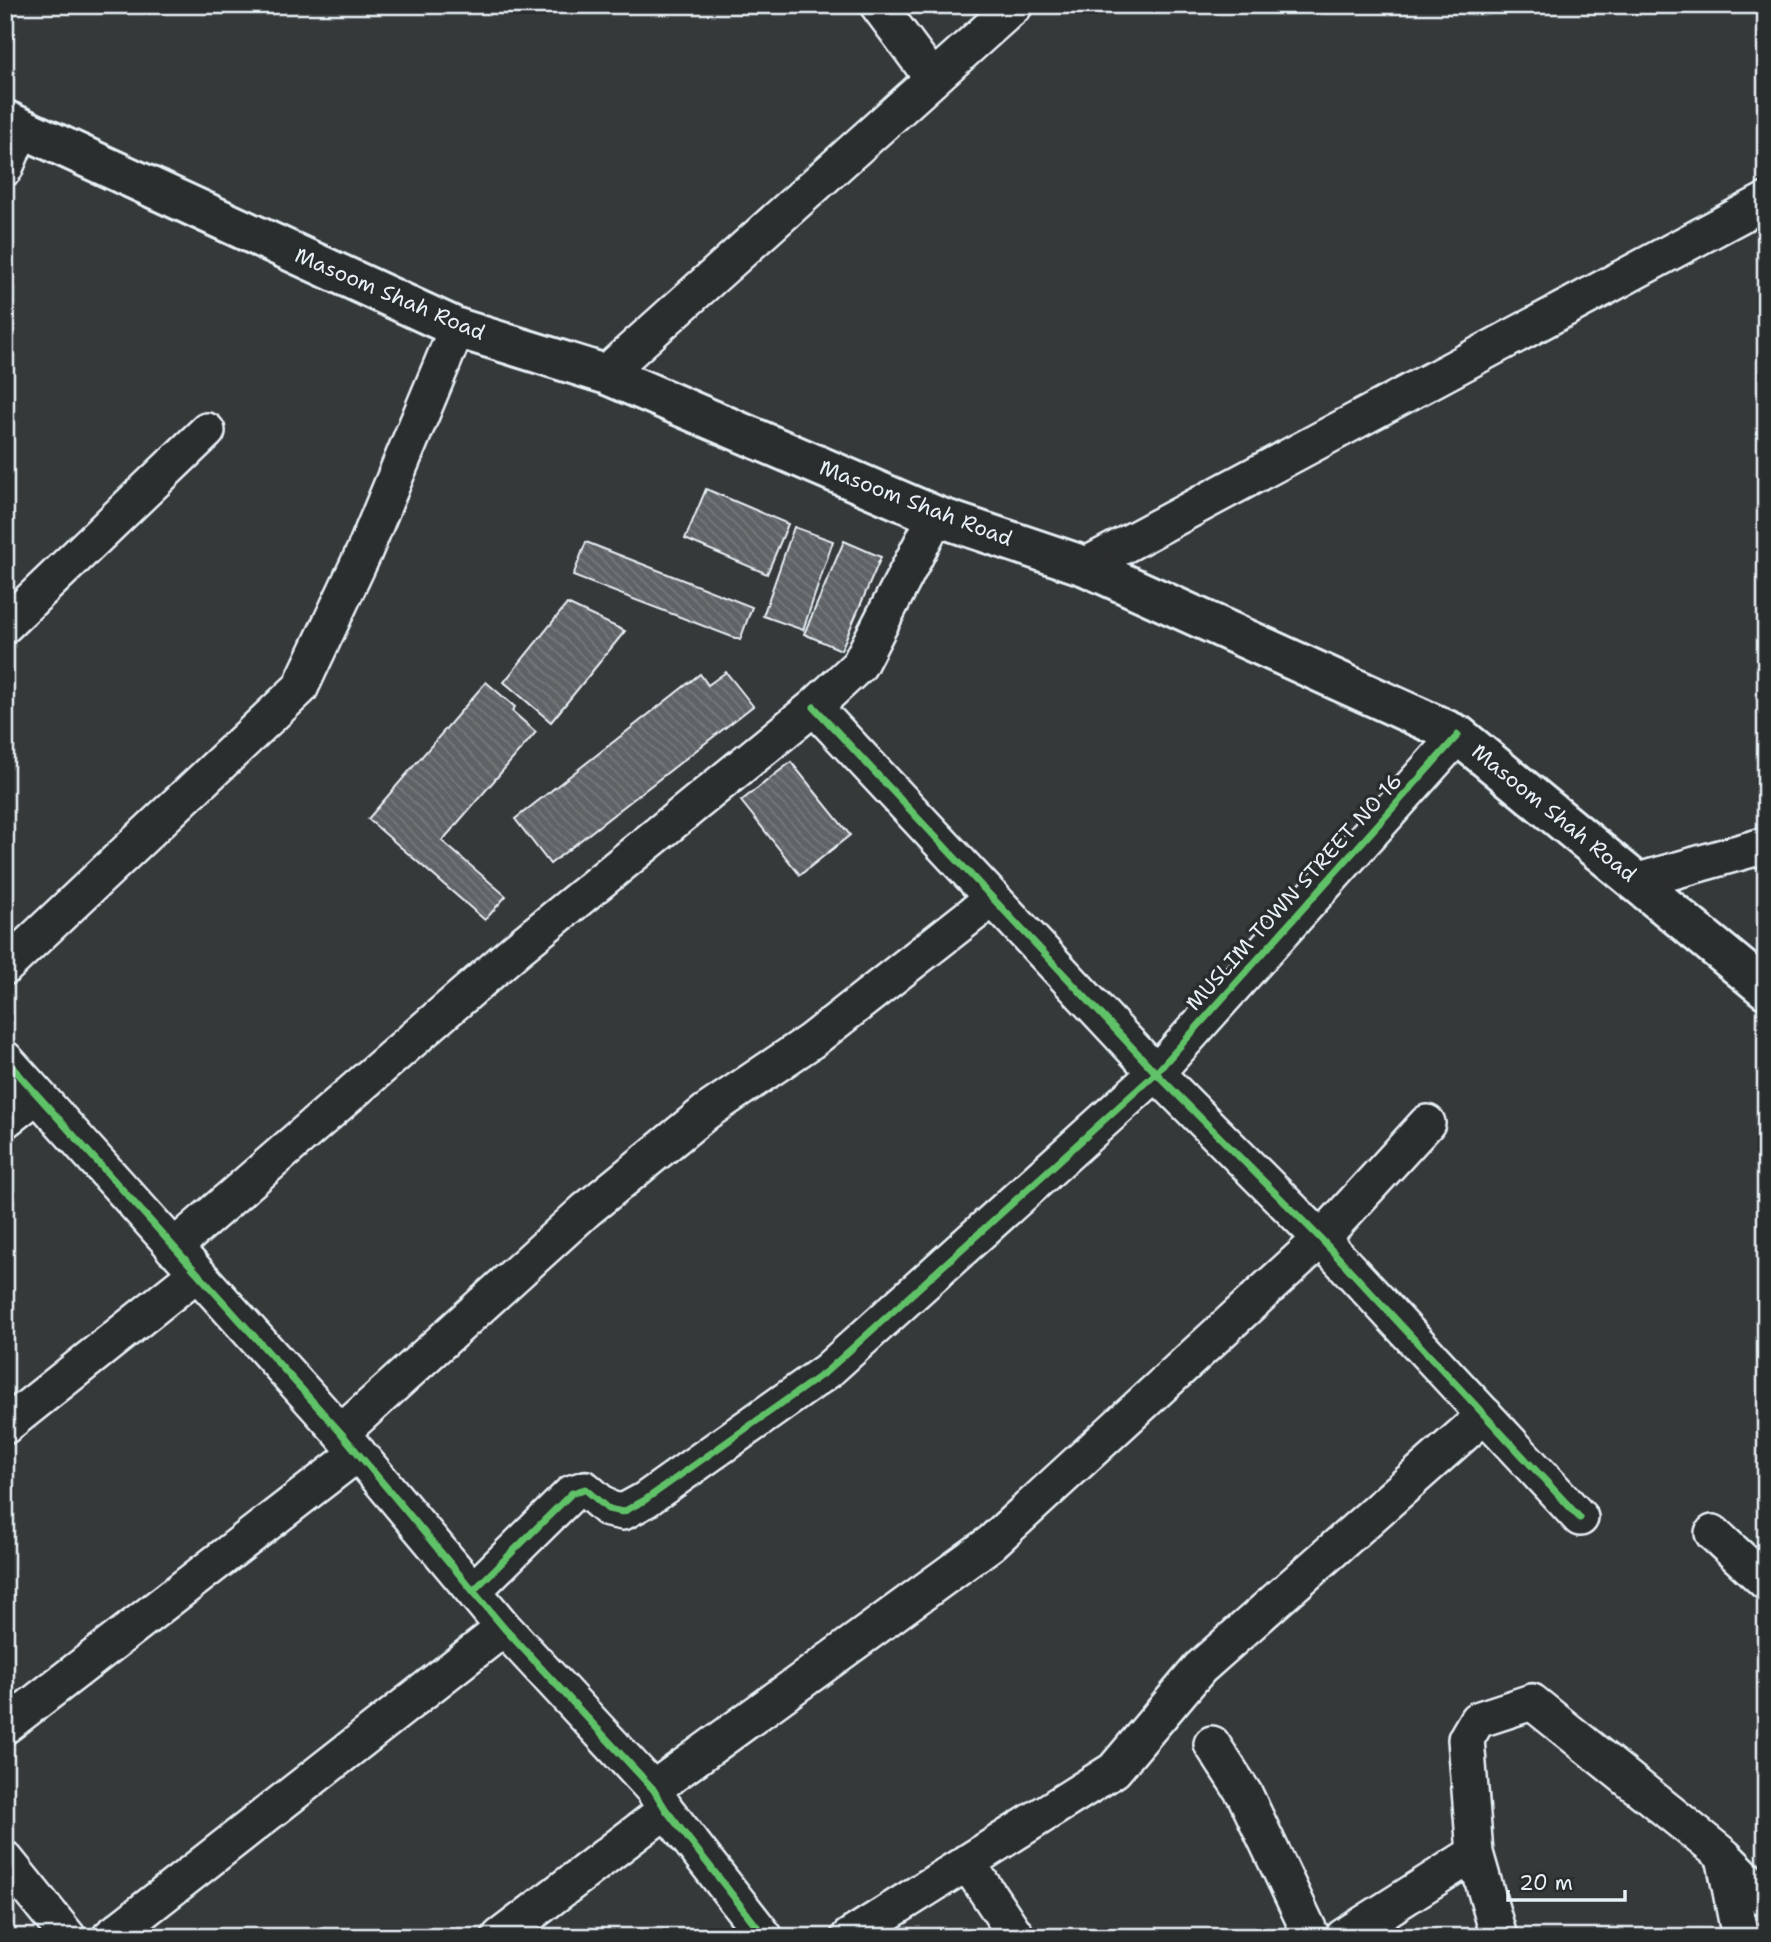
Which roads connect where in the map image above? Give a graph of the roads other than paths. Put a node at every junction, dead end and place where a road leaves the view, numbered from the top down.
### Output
1 (878, 5) edge
2 (1015, 5) edge
3 (933, 79) junction
4 (13, 124) edge
5 (5, 168) edge
6 (1763, 213) edge
7 (457, 328) junction
8 (605, 374) junction
9 (207, 431) dead end
10 (936, 516) junction
11 (1085, 566) junction
12 (5, 625) edge
13 (814, 707) junction
14 (1458, 734) junction
15 (1766, 845) edge
16 (1638, 881) junction
17 (993, 898) junction
18 (5, 967) edge
19 (1766, 989) edge
20 (5, 1059) edge
21 (1156, 1073) junction
22 (37, 1096) junction
23 (5, 1120) edge
24 (1427, 1123) dead end
25 (1321, 1239) junction
26 (173, 1248) junction
27 (197, 1273) junction
28 (1485, 1415) junction
29 (5, 1426) edge
30 (349, 1443) junction
31 (1580, 1518) dead end
32 (1713, 1533) dead end
33 (1766, 1582) edge
34 (473, 1591) junction
35 (504, 1628) junction
36 (5, 1726) edge
37 (1212, 1744) dead end
38 (659, 1800) junction
39 (1475, 1853) junction
40 (1724, 1856) junction
41 (5, 1859) edge
42 (967, 1862) junction
43 (1766, 1898) edge
44 (512, 1933) edge
45 (68, 1937) edge
46 (110, 1937) edge
47 (765, 1937) edge
48 (849, 1937) edge
49 (1017, 1937) edge
50 (1312, 1937) edge
51 (1343, 1937) edge
52 (1499, 1937) edge
53 (1740, 1937) edge

1 - 3 street
2 - 3 street
3 - 8 street
4 - 5 street
4 - 7 main road, Masoom Shah Road
6 - 11 street
7 - 8 main road, Masoom Shah Road
7 - 18 street
8 - 10 main road, Masoom Shah Road
9 - 12 street
10 - 11 main road, Masoom Shah Road
10 - 13 street
11 - 14 main road, Masoom Shah Road
13 - 17 street
13 - 26 street
14 - 16 main road, Masoom Shah Road
14 - 21 street, MUSLIM TOWN STREET NO 16
15 - 16 street
16 - 19 main road, Masoom Shah Road
17 - 21 street
17 - 30 street
20 - 22 street
21 - 25 street
21 - 34 street, MUSLIM TOWN STREET NO 16
22 - 23 street
22 - 26 street
24 - 25 street
25 - 28 street
25 - 38 street
26 - 27 street
27 - 29 street
27 - 30 street
28 - 31 street
28 - 42 street
30 - 34 street
30 - 36 street
32 - 33 street
34 - 35 street
35 - 38 street
35 - 46 street
37 - 50 street
38 - 44 street
38 - 47 street
39 - 40 street
39 - 51 street
39 - 52 street
40 - 43 street
40 - 53 street
41 - 45 street
42 - 48 street
42 - 49 street

